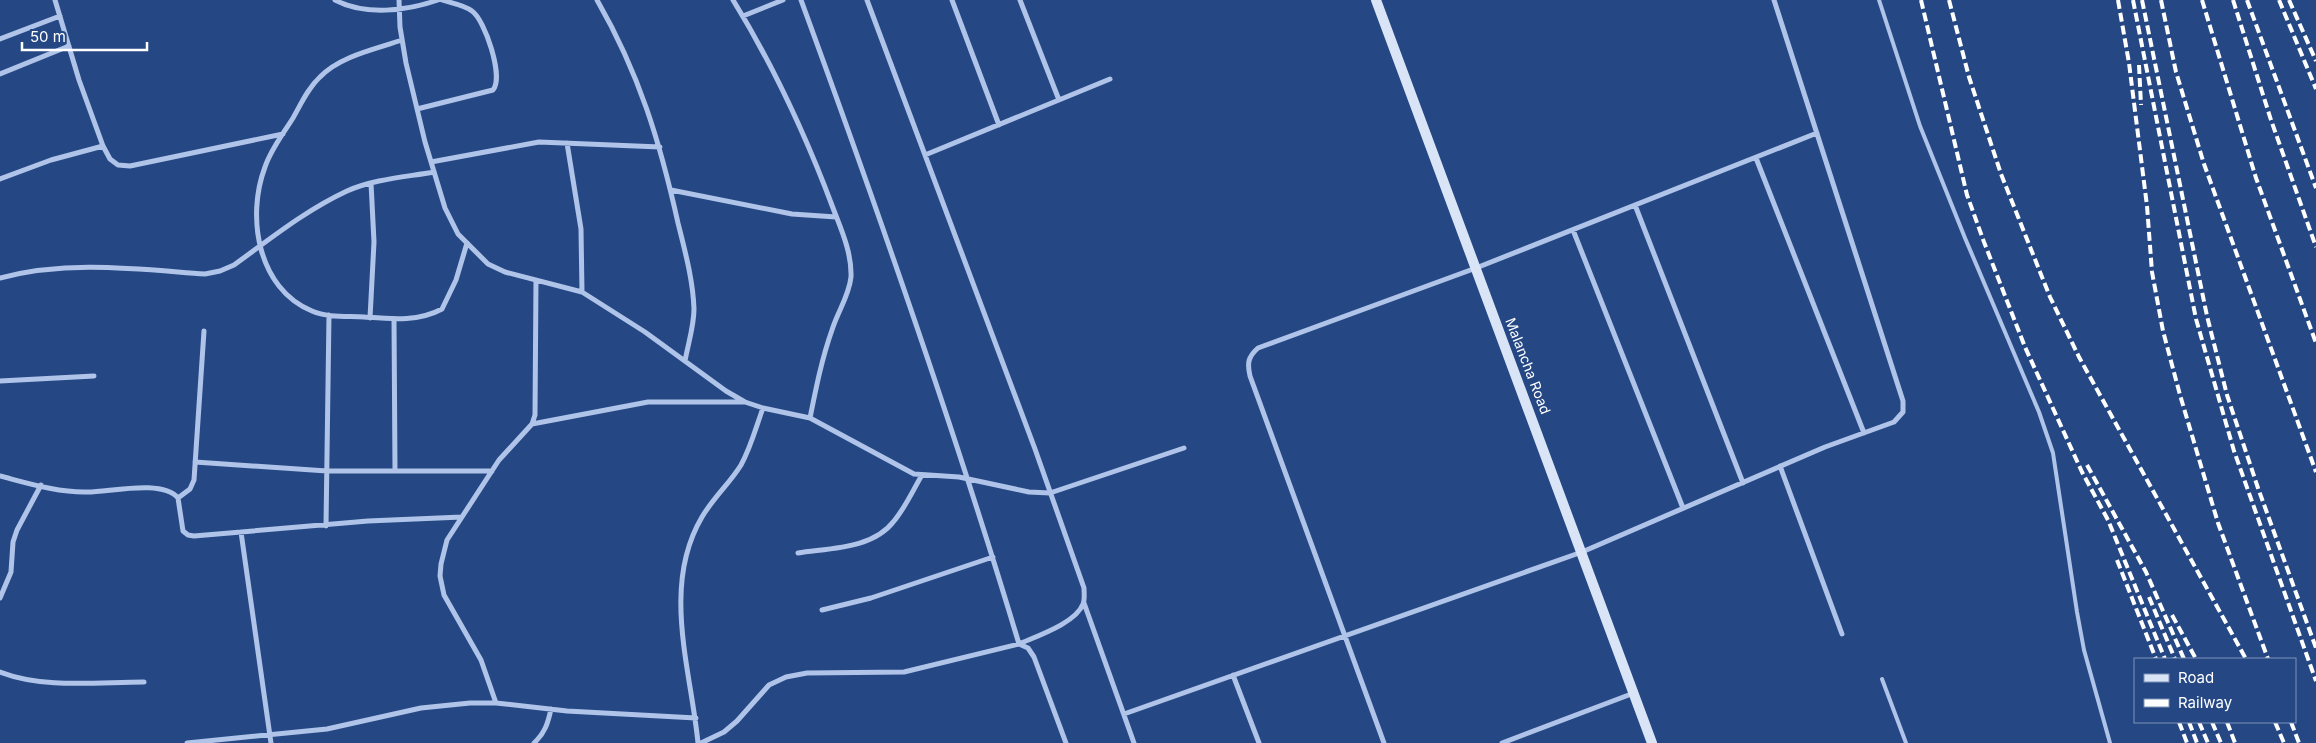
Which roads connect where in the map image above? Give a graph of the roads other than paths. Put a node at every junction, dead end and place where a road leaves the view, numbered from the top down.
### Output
1 (55, 0) edge
2 (335, 0) edge
3 (399, 0) edge
4 (438, 0) edge
5 (442, 0) edge
6 (597, 0) edge
7 (733, 0) edge
8 (783, 0) edge
9 (801, 0) edge
10 (867, 0) edge
11 (952, 0) edge
12 (1020, 0) edge
13 (1376, 0) edge
14 (1774, 0) edge
15 (1879, 0) edge
16 (398, 9) junction
17 (60, 16) junction
18 (743, 16) junction
19 (0, 40) edge
20 (402, 40) junction
21 (69, 46) junction
22 (0, 74) edge
23 (1110, 79) dead end
24 (1059, 100) junction
25 (418, 109) junction
26 (999, 125) junction
27 (1817, 133) junction
28 (283, 134) junction
29 (567, 143) junction
30 (102, 146) junction
31 (660, 147) junction
32 (925, 155) junction
33 (1756, 158) junction
34 (431, 162) junction
35 (434, 172) junction
36 (0, 179) edge
37 (370, 184) junction
38 (671, 190) junction
39 (1636, 205) junction
40 (836, 217) junction
41 (1573, 230) junction
42 (467, 243) junction
43 (259, 247) junction
44 (1476, 268) junction
45 (0, 278) edge
46 (536, 280) junction
47 (582, 292) junction
48 (329, 315) junction
49 (370, 318) junction
50 (394, 319) junction
51 (204, 331) dead end
52 (685, 361) junction
53 (94, 376) dead end
54 (0, 380) edge
55 (745, 402) junction
56 (763, 408) junction
57 (810, 418) junction
58 (532, 424) junction
59 (1864, 432) junction
60 (1184, 448) dead end
61 (196, 462) junction
62 (1780, 466) junction
63 (327, 471) junction
64 (395, 471) junction
65 (492, 471) junction
66 (922, 475) junction
67 (0, 476) edge
68 (969, 480) junction
69 (1743, 483) junction
70 (41, 485) junction
71 (1050, 492) junction
72 (178, 498) junction
73 (1683, 508) junction
74 (462, 517) junction
75 (326, 526) junction
76 (241, 532) junction
77 (1582, 552) junction
78 (798, 553) dead end
79 (993, 557) junction
80 (0, 598) edge
81 (1084, 603) junction
82 (822, 610) dead end
83 (1842, 634) dead end
84 (1345, 636) junction
85 (1019, 644) junction
86 (0, 672) edge
87 (1233, 675) junction
88 (1882, 679) dead end
89 (144, 682) dead end
90 (1634, 693) junction
91 (496, 703) junction
92 (550, 709) junction
93 (1124, 714) junction
94 (696, 718) junction
95 (271, 736) junction
96 (187, 743) edge
97 (271, 743) edge
98 (534, 743) edge
99 (700, 743) edge
100 (1066, 743) edge
101 (1134, 743) edge
102 (1259, 743) edge
103 (1384, 743) edge
104 (1502, 743) edge
105 (1652, 743) edge
106 (1906, 743) edge
107 (2110, 743) edge

1 - 17 street
2 - 16 street
3 - 16 street
4 - 16 street
5 - 25 street
6 - 31 street
7 - 18 street
8 - 18 street
9 - 68 street
10 - 32 street
11 - 26 street
12 - 24 street
13 - 44 main road, Malancha Road
14 - 27 street
15 - 107 lane
16 - 20 street
17 - 19 street
17 - 21 street
18 - 40 street
20 - 25 street
20 - 28 street
21 - 22 street
21 - 30 street
23 - 24 street
24 - 26 street
25 - 34 street
26 - 32 street
27 - 33 street
27 - 59 street
28 - 30 street
28 - 43 street
29 - 31 street
29 - 34 street
29 - 47 street
30 - 36 street
31 - 38 street
32 - 71 street
33 - 39 street
33 - 59 street
34 - 35 street
35 - 37 street
35 - 42 street
37 - 43 street
37 - 49 street
38 - 40 street
38 - 52 street
39 - 41 street
39 - 69 street
40 - 57 street
41 - 44 street
41 - 73 street
42 - 46 street
42 - 50 street
43 - 45 street
43 - 48 street
44 - 77 main road, Malancha Road
44 - 84 street
46 - 47 street
46 - 58 street
47 - 52 street
48 - 49 street
48 - 63 street
49 - 50 street
50 - 64 street
51 - 61 street
52 - 55 street
53 - 54 street
55 - 56 street
55 - 58 street
56 - 57 street
56 - 94 street
57 - 66 street
58 - 65 street
59 - 62 street
60 - 71 street
61 - 63 street
61 - 72 street
62 - 69 street
62 - 83 street
63 - 64 street
63 - 75 street
64 - 65 street
65 - 74 street
66 - 68 street
66 - 78 street
67 - 70 street
68 - 71 street
68 - 79 street
69 - 73 street
70 - 72 street
70 - 80 street
71 - 81 street
72 - 76 street
73 - 77 street
74 - 75 street
74 - 91 street
75 - 76 street
76 - 95 street
77 - 84 street
77 - 90 main road, Malancha Road
79 - 82 street
79 - 85 street
81 - 85 street
81 - 93 street
84 - 87 street
84 - 103 street
85 - 99 street
85 - 100 street
86 - 89 street
87 - 93 street
87 - 102 street
88 - 106 lane
90 - 104 street
90 - 105 main road, Malancha Road
91 - 92 street
91 - 95 street
92 - 94 street
92 - 98 street
93 - 101 street
94 - 99 street
95 - 96 street
95 - 97 street

